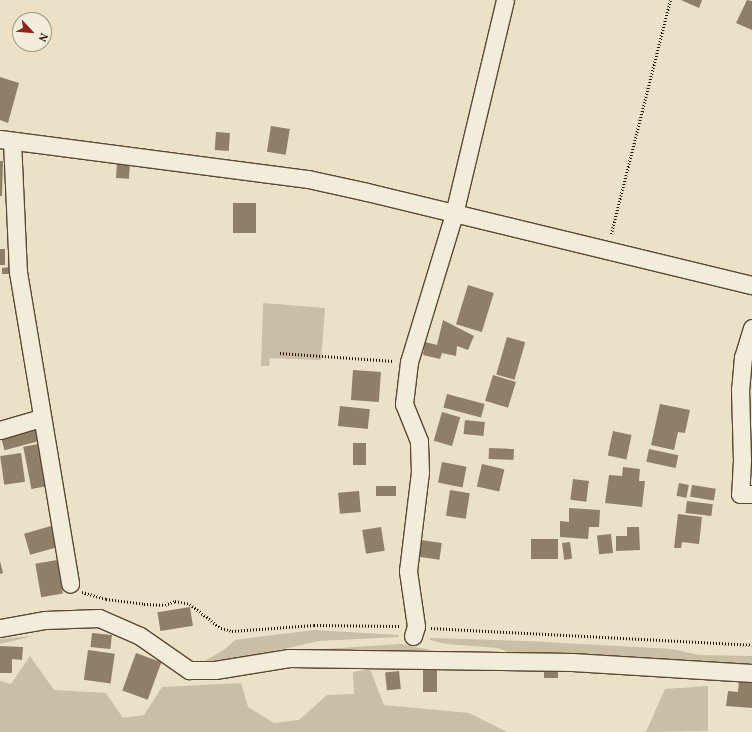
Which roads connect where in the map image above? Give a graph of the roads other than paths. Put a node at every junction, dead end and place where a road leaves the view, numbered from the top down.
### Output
1 (505, 0) edge
2 (6, 140) edge
3 (454, 214) junction
4 (752, 285) edge
5 (752, 328) edge
6 (42, 418) junction
7 (0, 430) edge
8 (752, 494) edge
9 (70, 584) road end
10 (0, 628) edge
11 (415, 631) road end
12 (752, 673) edge

1 - 3 street
2 - 3 street
2 - 6 street
3 - 4 street
3 - 11 street
5 - 8 street
6 - 7 street
6 - 9 street
10 - 12 street

